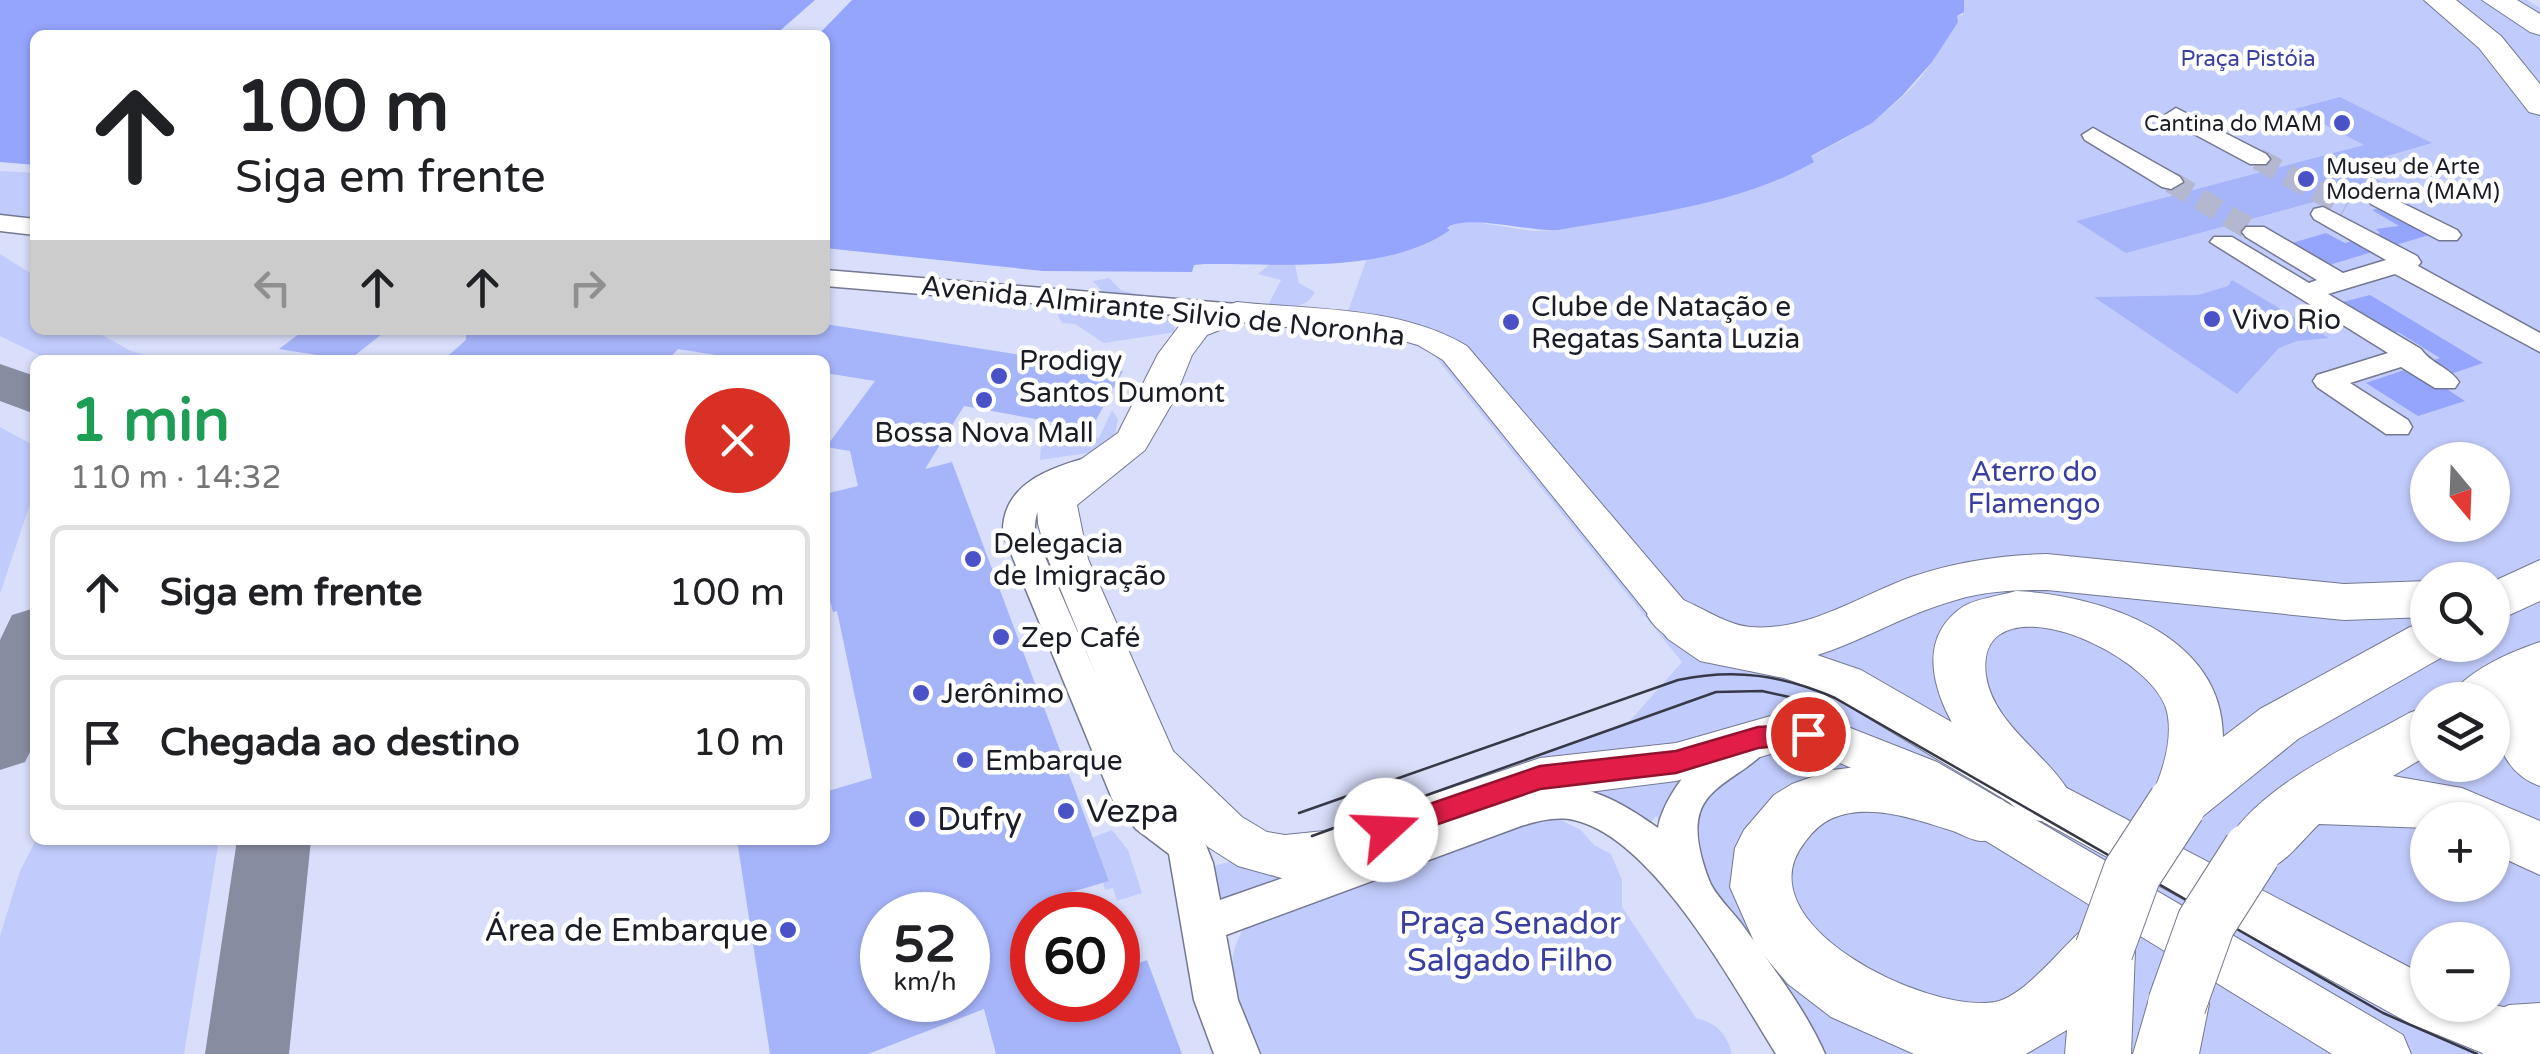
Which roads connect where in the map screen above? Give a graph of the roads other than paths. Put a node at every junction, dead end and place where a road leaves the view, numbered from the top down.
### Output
1 (2438, 0) edge
2 (2474, 0) edge
3 (2496, 0) edge
4 (2540, 26) edge
5 (2540, 51) edge
6 (2540, 106) edge
7 (2176, 115) dead end
8 (2093, 134) dead end
9 (2258, 159) tunnel mouth
10 (2171, 182) tunnel mouth
11 (2380, 198) tunnel mouth
12 (2323, 214) tunnel mouth
13 (0, 224) edge
14 (30, 227) edge
15 (2255, 232) tunnel mouth
16 (2448, 235) dead end
17 (2223, 242) tunnel mouth
18 (2392, 257) junction
19 (830, 279) edge
20 (2339, 282) junction
21 (2306, 292) junction
22 (1187, 317) junction
23 (2540, 344) edge
24 (2396, 426) dead end
25 (1115, 457) junction
26 (2410, 599) edge
27 (1672, 615) junction
28 (2410, 652) edge
29 (2532, 666) edge
30 (2505, 682) edge
31 (1758, 738) junction
32 (2410, 738) edge
33 (1155, 763) junction
34 (2540, 763) edge
35 (2044, 799) junction
36 (2304, 800) junction
37 (2179, 802) junction
38 (2418, 802) edge
39 (1983, 816) junction
40 (2510, 834) edge
41 (1187, 844) junction
42 (2540, 850) edge
43 (1698, 900) junction
44 (1256, 904) junction
45 (1203, 925) junction
46 (2103, 953) junction
47 (1209, 970) junction
48 (2410, 995) edge
49 (2481, 1022) edge
50 (2172, 1029) edge
51 (2530, 1038) edge
52 (1237, 1054) edge
53 (1802, 1054) edge
54 (2098, 1054) edge
55 (2382, 1054) edge

1 - 6 highway
2 - 5 highway
3 - 4 highway
7 - 9 street
8 - 10 street
11 - 16 street
12 - 18 street
13 - 14 street
15 - 20 street
17 - 21 street
18 - 20 street
18 - 23 street
19 - 22 street, Avenida Almirante Silvio de Noronha
20 - 21 street
21 - 24 street
22 - 25 main road
22 - 27 main road, Avenida Almirante Silvio de Noronha
25 - 33 main road
25 - 41 street
26 - 27 highway
27 - 35 main road, Avenida Almirante Silvio de Noronha
28 - 37 highway
29 - 30 highway
29 - 34 highway
31 - 33 main road
31 - 39 main road
31 - 43 street
32 - 36 highway
33 - 41 street
35 - 37 highway
35 - 48 main road, Avenida Almirante Silvio de Noronha
36 - 38 highway
36 - 50 highway, bridge
37 - 46 highway, bridge
39 - 46 highway
39 - 55 main road
40 - 42 highway
41 - 45 street
43 - 44 street
43 - 53 street
44 - 45 street
44 - 47 street
45 - 47 street
46 - 54 highway
47 - 52 street
49 - 51 main road, Avenida Almirante Silvio de Noronha

